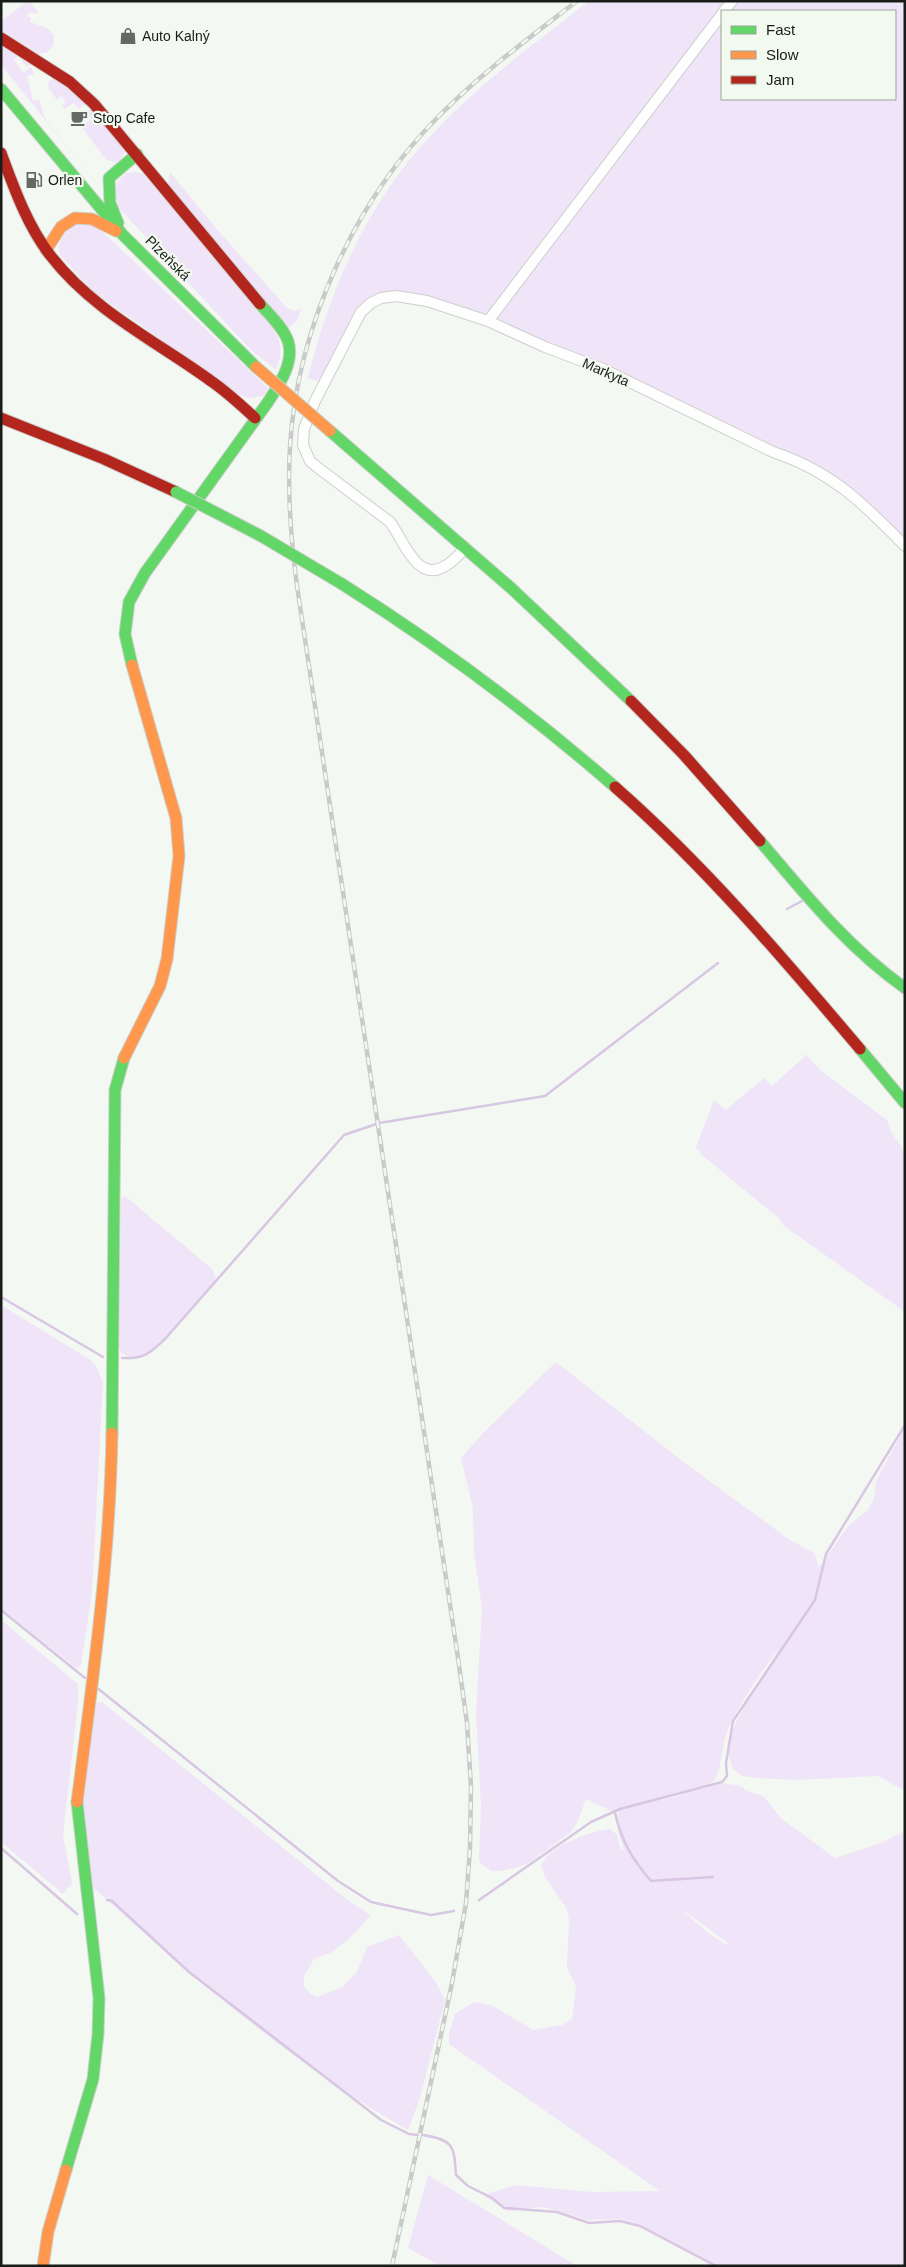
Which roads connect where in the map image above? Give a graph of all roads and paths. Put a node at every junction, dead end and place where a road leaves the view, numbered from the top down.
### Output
1 (721, 16) edge
2 (1, 38) edge
3 (1, 89) edge
4 (1, 153) edge
5 (137, 154) junction
6 (123, 234) junction
7 (46, 250) junction
8 (488, 321) junction
9 (1, 418) edge
10 (255, 418) junction
11 (905, 546) edge
12 (466, 548) junction
13 (905, 988) edge
14 (905, 1103) edge
15 (43, 2266) edge

1 - 8 street
2 - 5 main road
3 - 6 main road, Plzeňská
4 - 7 main road
5 - 6 main road
5 - 10 main road
6 - 7 main road
6 - 12 main road, Plzeňská, bridge
7 - 10 main road
8 - 11 street, Markyta
8 - 12 street, Markyta
9 - 14 main road, bridge
10 - 15 main road
12 - 13 main road, Plzeňská

